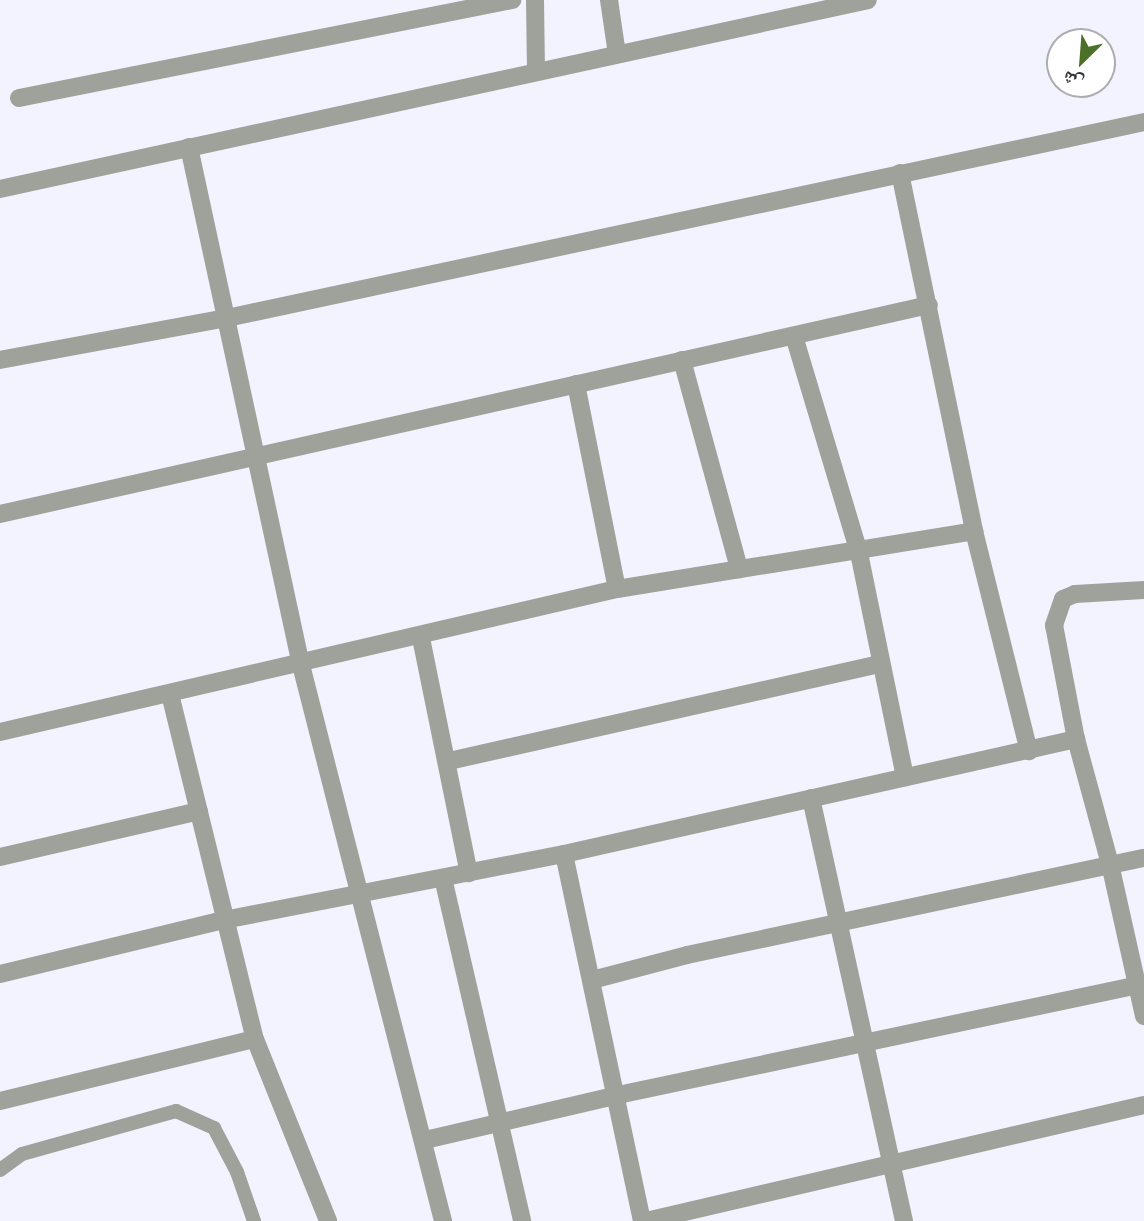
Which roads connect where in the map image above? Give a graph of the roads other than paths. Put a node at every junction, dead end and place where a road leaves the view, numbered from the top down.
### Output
1 (512, 0) edge
2 (535, 0) edge
3 (609, 0) edge
4 (867, 0) edge
5 (617, 54) junction
6 (536, 72) junction
7 (19, 97) dead end
8 (1144, 122) edge
9 (189, 147) junction
10 (900, 173) junction
11 (0, 189) edge
12 (929, 305) junction
13 (227, 318) junction
14 (794, 336) junction
15 (682, 359) junction
16 (0, 360) edge
17 (576, 384) junction
18 (259, 457) junction
19 (0, 514) edge
20 (974, 531) junction
21 (859, 553) junction
22 (739, 569) junction
23 (617, 589) junction
24 (1144, 590) edge
25 (421, 638) junction
26 (878, 664) junction
27 (301, 665) junction
28 (170, 694) junction
29 (0, 732) edge
30 (1076, 739) junction
31 (1029, 751) junction
32 (449, 761) junction
33 (905, 777) junction
34 (811, 798) junction
35 (199, 811) junction
36 (564, 854) junction
37 (0, 857) edge
38 (1144, 858) edge
39 (1110, 864) junction
40 (469, 873) junction
41 (443, 878) junction
42 (358, 893) junction
43 (224, 920) junction
44 (841, 922) junction
45 (0, 974) edge
46 (592, 980) junction
47 (1138, 985) junction
48 (1144, 1016) edge
49 (255, 1039) junction
50 (868, 1041) junction
51 (618, 1095) junction
52 (0, 1101) edge
53 (1144, 1105) edge
54 (501, 1123) junction
55 (425, 1140) junction
56 (892, 1164) junction
57 (0, 1170) edge
58 (254, 1221) edge
59 (328, 1221) edge
60 (443, 1221) edge
61 (522, 1221) edge
62 (644, 1221) edge
63 (904, 1221) edge

1 - 7 street
2 - 6 street
3 - 5 street
4 - 5 street
5 - 6 street
6 - 9 street
8 - 10 street
9 - 11 street
9 - 13 street
10 - 12 street
10 - 13 street
12 - 14 street
12 - 20 street
13 - 16 street
13 - 18 street
14 - 15 street
14 - 21 street
15 - 17 street
15 - 22 street
17 - 18 street
17 - 23 street
18 - 19 street
18 - 27 street
20 - 21 street
20 - 31 street
21 - 22 street
21 - 26 street
22 - 23 street
23 - 25 street
24 - 30 street
25 - 27 street
25 - 32 street
26 - 32 street
26 - 33 street
27 - 28 street
27 - 42 street
28 - 29 street
28 - 35 street
30 - 31 street
30 - 39 street
31 - 33 street
32 - 40 street
33 - 34 street
34 - 36 street
34 - 44 street
35 - 37 street
35 - 43 street
36 - 40 street
36 - 46 street
38 - 39 street
39 - 44 street
39 - 47 street
40 - 41 street
41 - 42 street
41 - 54 street
42 - 43 street
42 - 55 street
43 - 45 street
43 - 49 street
44 - 46 street
44 - 50 street
46 - 51 street
47 - 48 street
47 - 50 street
49 - 52 street
49 - 59 street
50 - 51 street
50 - 56 street
51 - 54 street
51 - 62 street
53 - 56 street
54 - 55 street
54 - 61 street
55 - 60 street
56 - 62 street
56 - 63 street
57 - 58 lane

